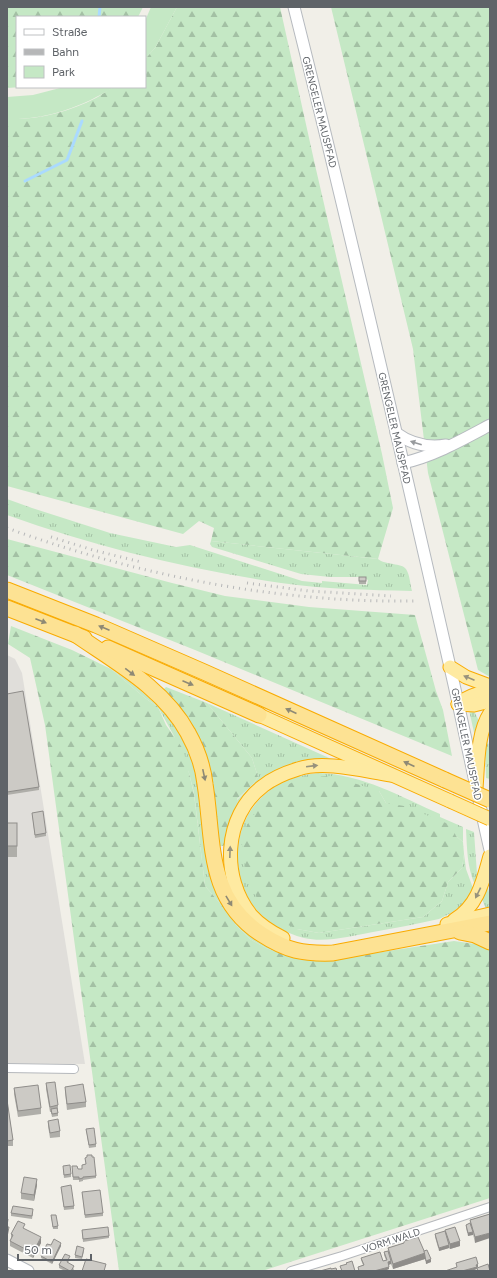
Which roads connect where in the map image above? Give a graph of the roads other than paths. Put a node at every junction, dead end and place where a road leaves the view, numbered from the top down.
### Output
1 (294, 7) edge
2 (490, 425) edge
3 (396, 433) junction
4 (455, 444) junction
5 (403, 463) junction
6 (7, 590) edge
7 (7, 608) edge
8 (75, 634) junction
9 (450, 667) junction
10 (490, 686) edge
11 (490, 691) edge
12 (490, 702) edge
13 (458, 704) junction
14 (490, 713) edge
15 (259, 715) joint
16 (392, 775) junction
17 (476, 788) junction
18 (490, 800) edge
19 (490, 819) edge
20 (490, 850) edge
21 (490, 856) edge
22 (490, 914) edge
23 (490, 923) edge
24 (450, 928) junction
25 (490, 942) edge
26 (7, 1068) edge
27 (74, 1069) dead end
28 (490, 1207) edge
29 (7, 1260) edge
30 (28, 1271) edge
31 (291, 1271) edge

1 - 3 main road, GRENGELER MAUSPFAD
2 - 4 main road
4 -> 3 main road
3 - 5 main road, GRENGELER MAUSPFAD
4 - 5 main road
5 - 9 main road, GRENGELER MAUSPFAD
18 -> 6 highway, bridge
7 -> 8 highway
8 -> 15 highway
8 -> 24 highway
10 -> 9 highway
9 - 13 main road, GRENGELER MAUSPFAD
11 - 13 highway
12 - 13 highway
13 - 17 main road, GRENGELER MAUSPFAD
14 - 17 highway
15 - 16 highway
16 - 19 highway, bridge
24 -> 16 highway
17 - 20 main road, GRENGELER MAUSPFAD
21 -> 24 highway
22 - 24 highway
23 - 24 highway
24 - 25 highway
26 - 27 street
28 - 31 street, VORM WALD
29 - 30 main road

